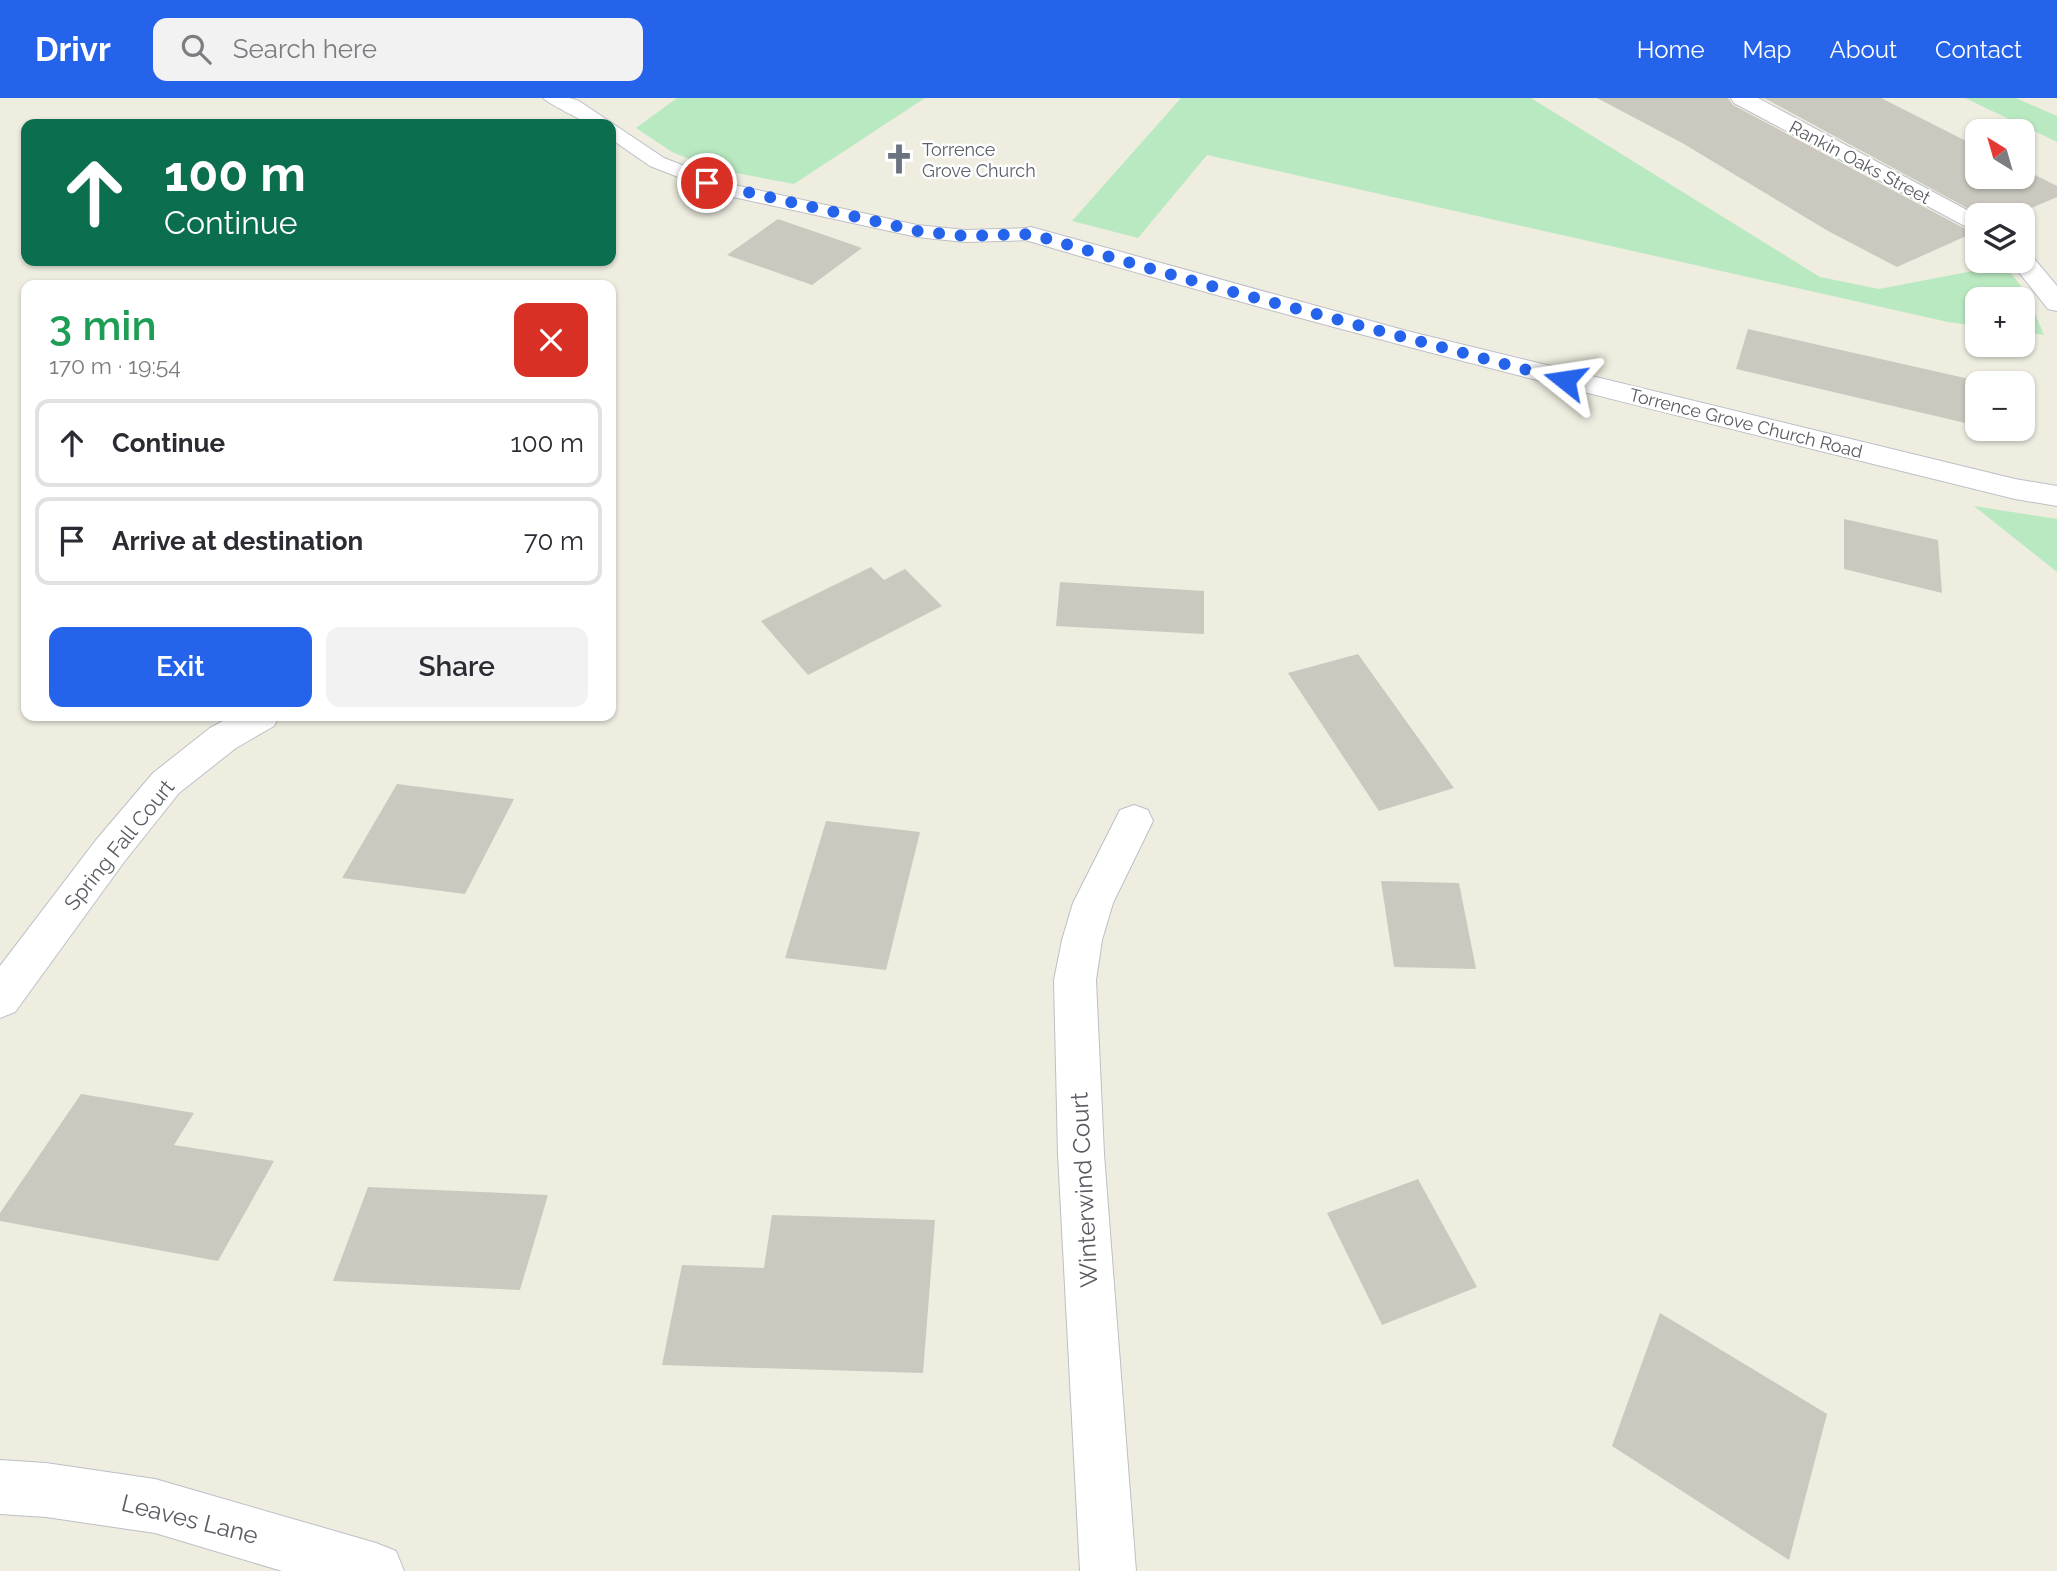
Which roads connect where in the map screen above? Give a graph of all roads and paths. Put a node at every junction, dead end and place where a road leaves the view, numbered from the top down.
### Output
1 (552, 98) edge
2 (1742, 98) edge
3 (595, 119) edge
4 (616, 133) edge
5 (1965, 219) edge
6 (1031, 234) joint
7 (2035, 273) edge
8 (2057, 303) edge
9 (2057, 496) edge
10 (252, 721) edge
11 (1135, 821) dead end
12 (0, 999) edge
13 (0, 1487) edge
14 (376, 1571) edge
15 (1108, 1571) edge

1 - 3 lane
2 - 5 street, Rankin Oaks Street
4 - 6 lane
6 - 9 street, Torrence Grove Church Road
7 - 8 street
10 - 12 street, Spring Fall Court
11 - 15 street, Winterwind Court
13 - 14 street, Leaves Lane

